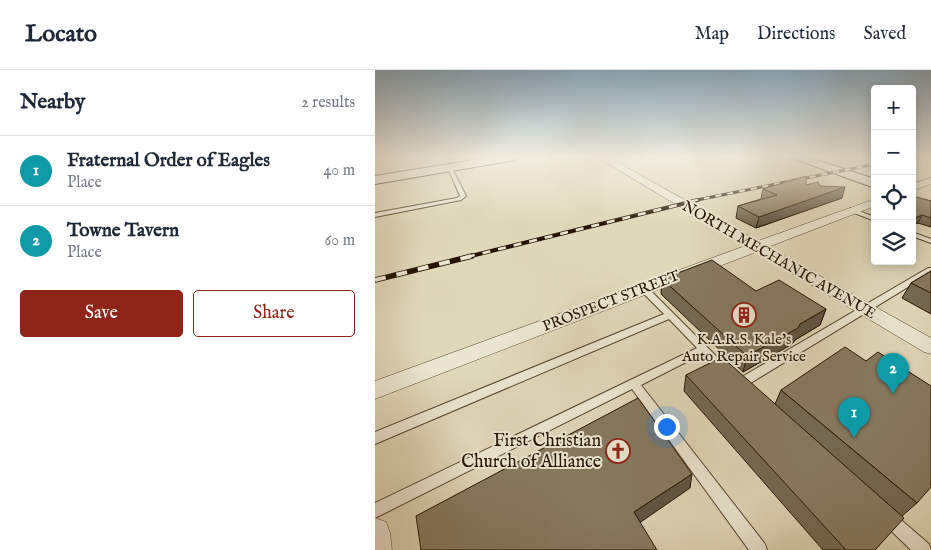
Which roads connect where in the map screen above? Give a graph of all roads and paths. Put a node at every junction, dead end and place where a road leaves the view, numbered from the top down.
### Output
1 (455, 179) edge
2 (640, 179) edge
3 (931, 181) edge
4 (916, 194) edge
5 (871, 203) edge
6 (851, 210) junction
7 (375, 215) edge
8 (871, 218) edge
9 (916, 235) edge
10 (931, 241) edge
11 (755, 246) junction
12 (931, 270) edge
13 (643, 288) junction
14 (865, 309) junction
15 (670, 314) junction
16 (931, 347) edge
17 (703, 348) junction
18 (633, 383) junction
19 (740, 384) junction
20 (375, 390) edge
21 (754, 396) edge
22 (375, 438) edge
23 (375, 511) edge
24 (881, 511) edge
25 (375, 533) edge
26 (375, 550) edge
27 (759, 550) edge
28 (923, 550) edge

1 - 7 lane
2 - 11 street, NORTH MECHANIC AVENUE
3 - 4 street
5 - 6 street, PROSPECT STREET
6 - 8 lane
6 - 11 street, PROSPECT STREET
9 - 10 lane
11 - 13 street, PROSPECT STREET
11 - 14 street, NORTH MECHANIC AVENUE
12 - 14 lane
13 - 15 lane
13 - 20 street, PROSPECT STREET
14 - 16 street, NORTH MECHANIC AVENUE
14 - 19 lane
15 - 17 lane
15 - 22 lane
17 - 18 lane
17 - 19 lane
18 - 23 lane
18 - 27 lane
19 - 21 lane
24 - 28 lane
25 - 26 street

